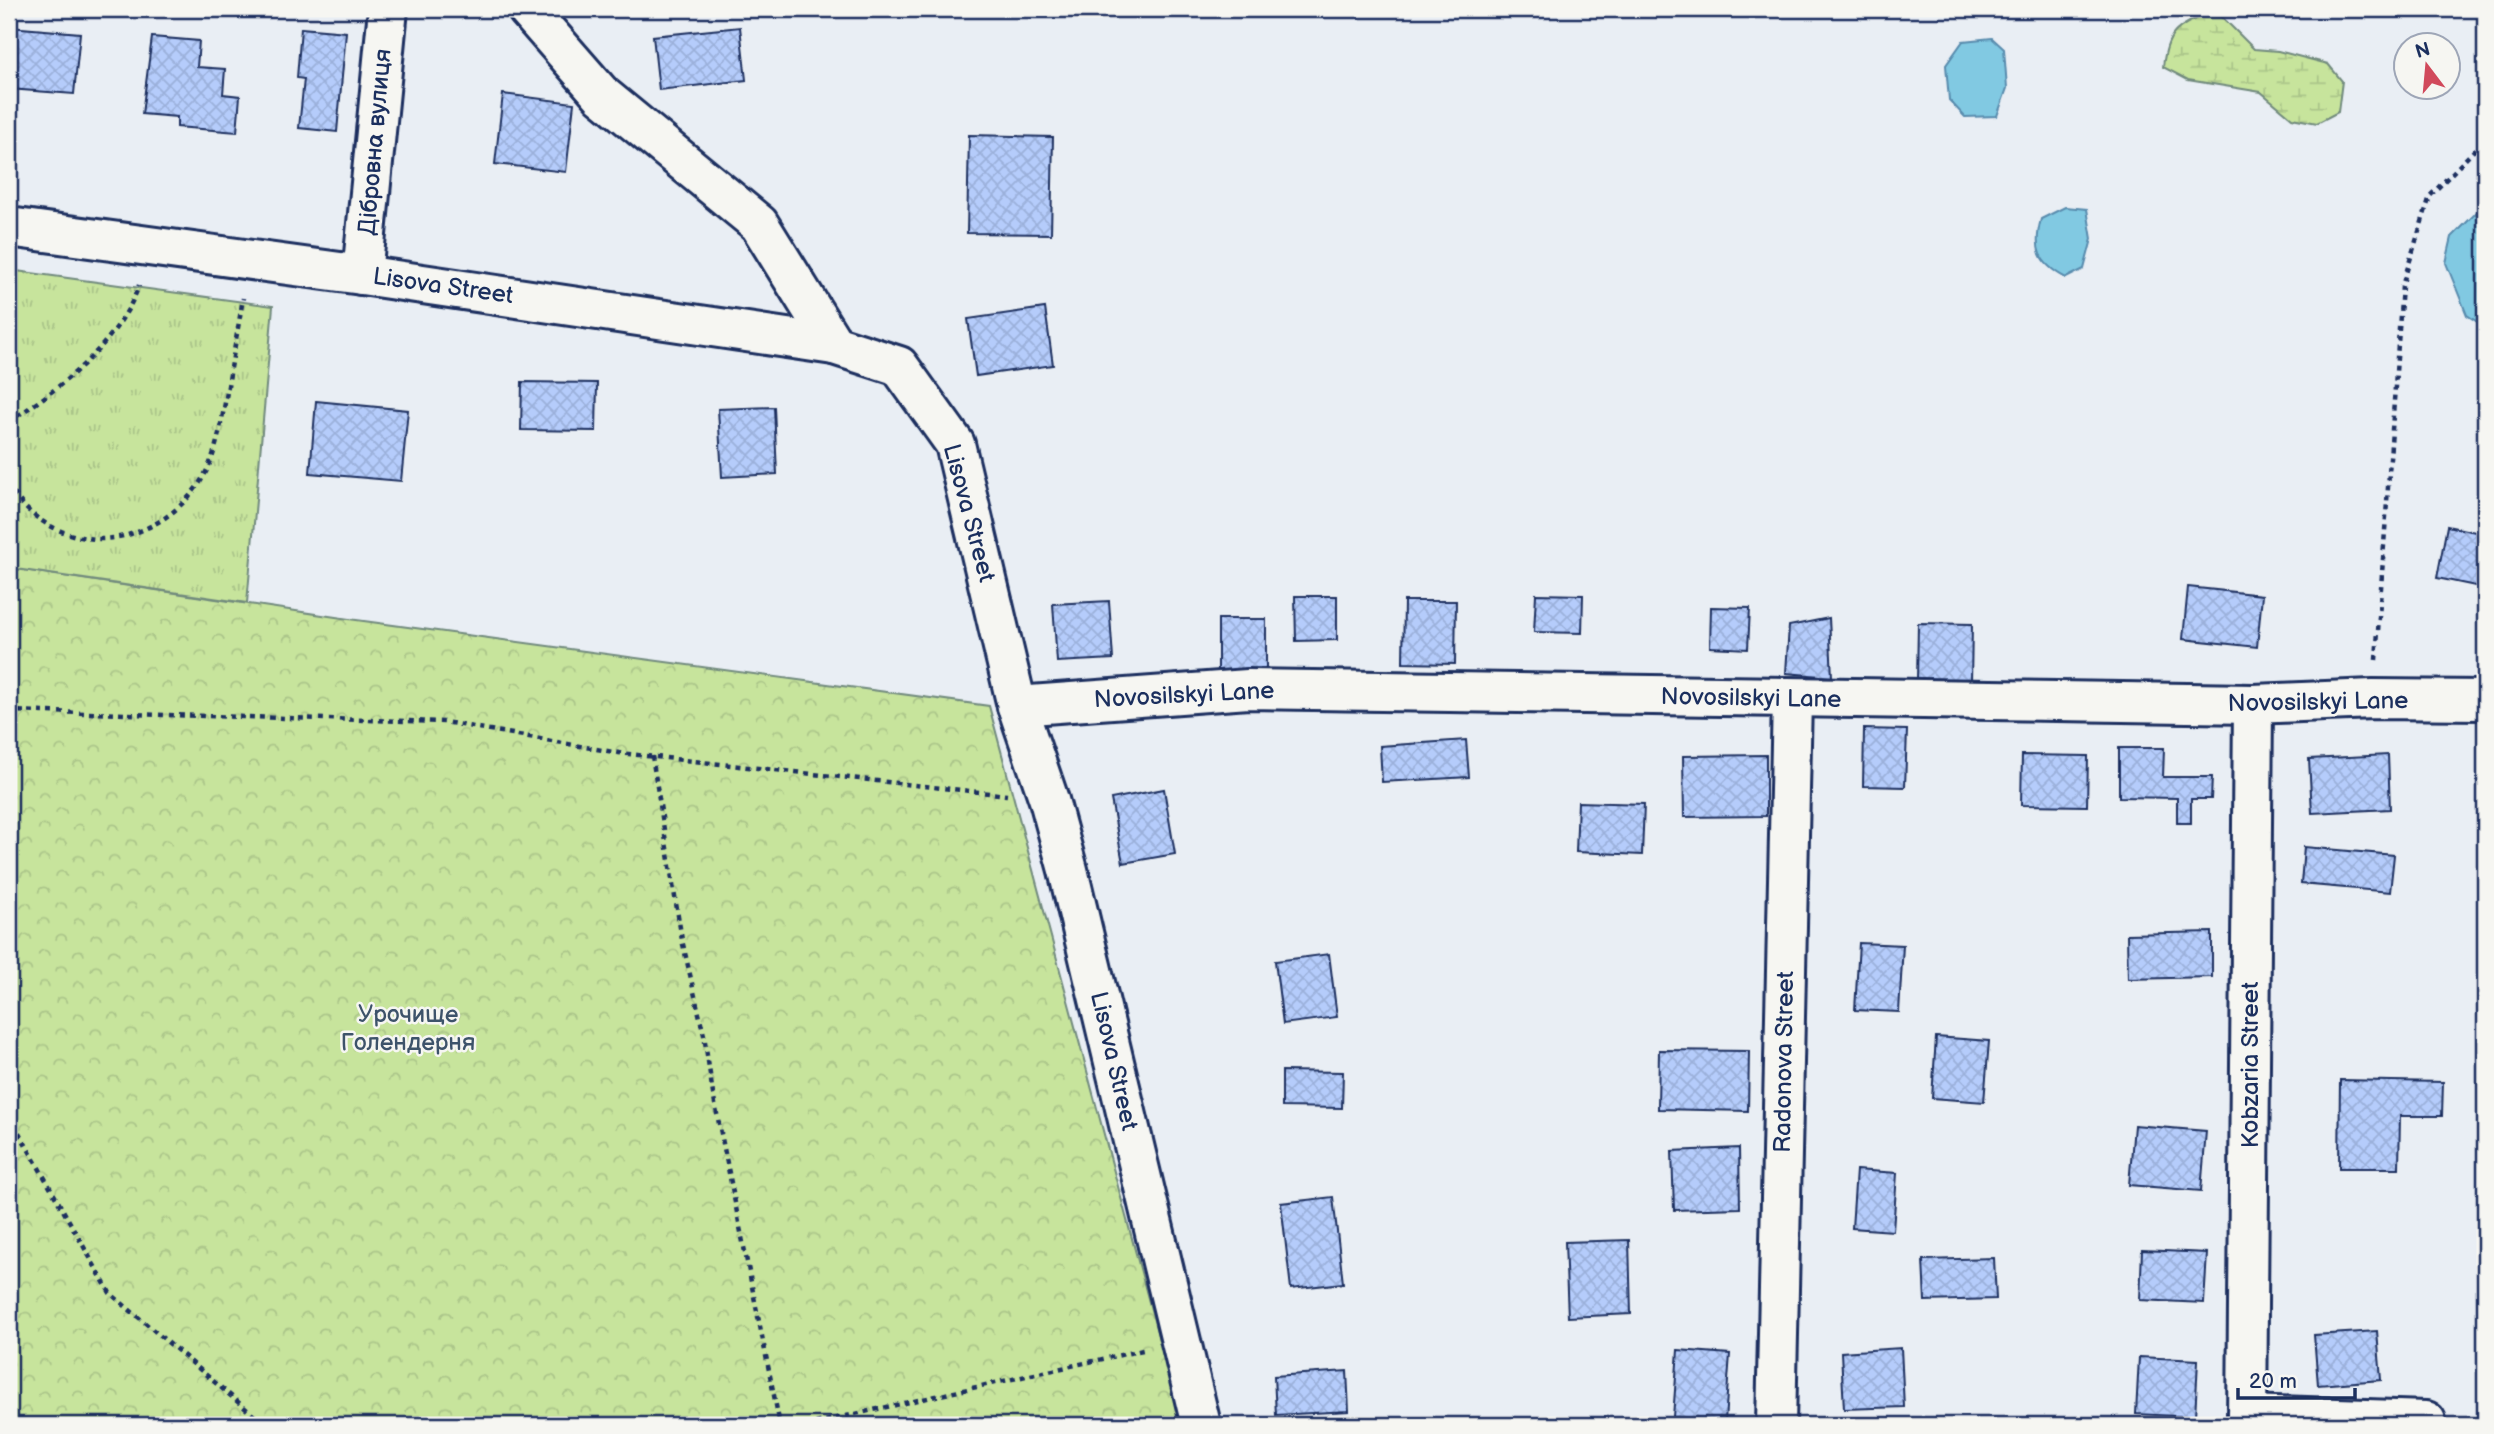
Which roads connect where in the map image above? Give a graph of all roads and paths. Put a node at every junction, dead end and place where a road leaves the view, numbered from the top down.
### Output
1 (388, 9) edge
2 (527, 9) edge
3 (2485, 139) edge
4 (9, 227) edge
5 (152, 246) junction
6 (250, 259) junction
7 (362, 275) junction
8 (834, 345) junction
9 (9, 421) edge
10 (9, 484) edge
11 (1792, 699) junction
12 (2374, 699) junction
13 (2485, 700) edge
14 (2253, 704) junction
15 (1017, 706) junction
16 (9, 711) edge
17 (652, 756) junction
18 (1049, 800) junction
19 (9, 1115) edge
20 (1181, 1341) junction
21 (2247, 1420) edge
22 (2426, 1421) dead end
23 (265, 1425) edge
24 (780, 1425) edge
25 (806, 1425) edge
26 (1201, 1425) edge
27 (1776, 1425) edge

1 - 7 street, Дібровна вулиця
2 - 8 street
3 - 12 path
4 - 5 street, Lisova Street
5 - 6 street, Lisova Street
5 - 9 path
6 - 7 street, Lisova Street
6 - 10 path
7 - 8 street, Lisova Street
8 - 15 street, Lisova Street
11 - 14 street, Novosilskyi Lane
11 - 15 street, Novosilskyi Lane
11 - 27 street, Radonova Street
12 - 13 street, Novosilskyi Lane
12 - 14 street, Novosilskyi Lane
14 - 21 street, Kobzaria Street
15 - 18 street, Lisova Street
16 - 17 path
17 - 18 path
17 - 24 path
18 - 20 street, Lisova Street
19 - 23 path
20 - 25 path
20 - 26 street, Lisova Street
21 - 22 street

